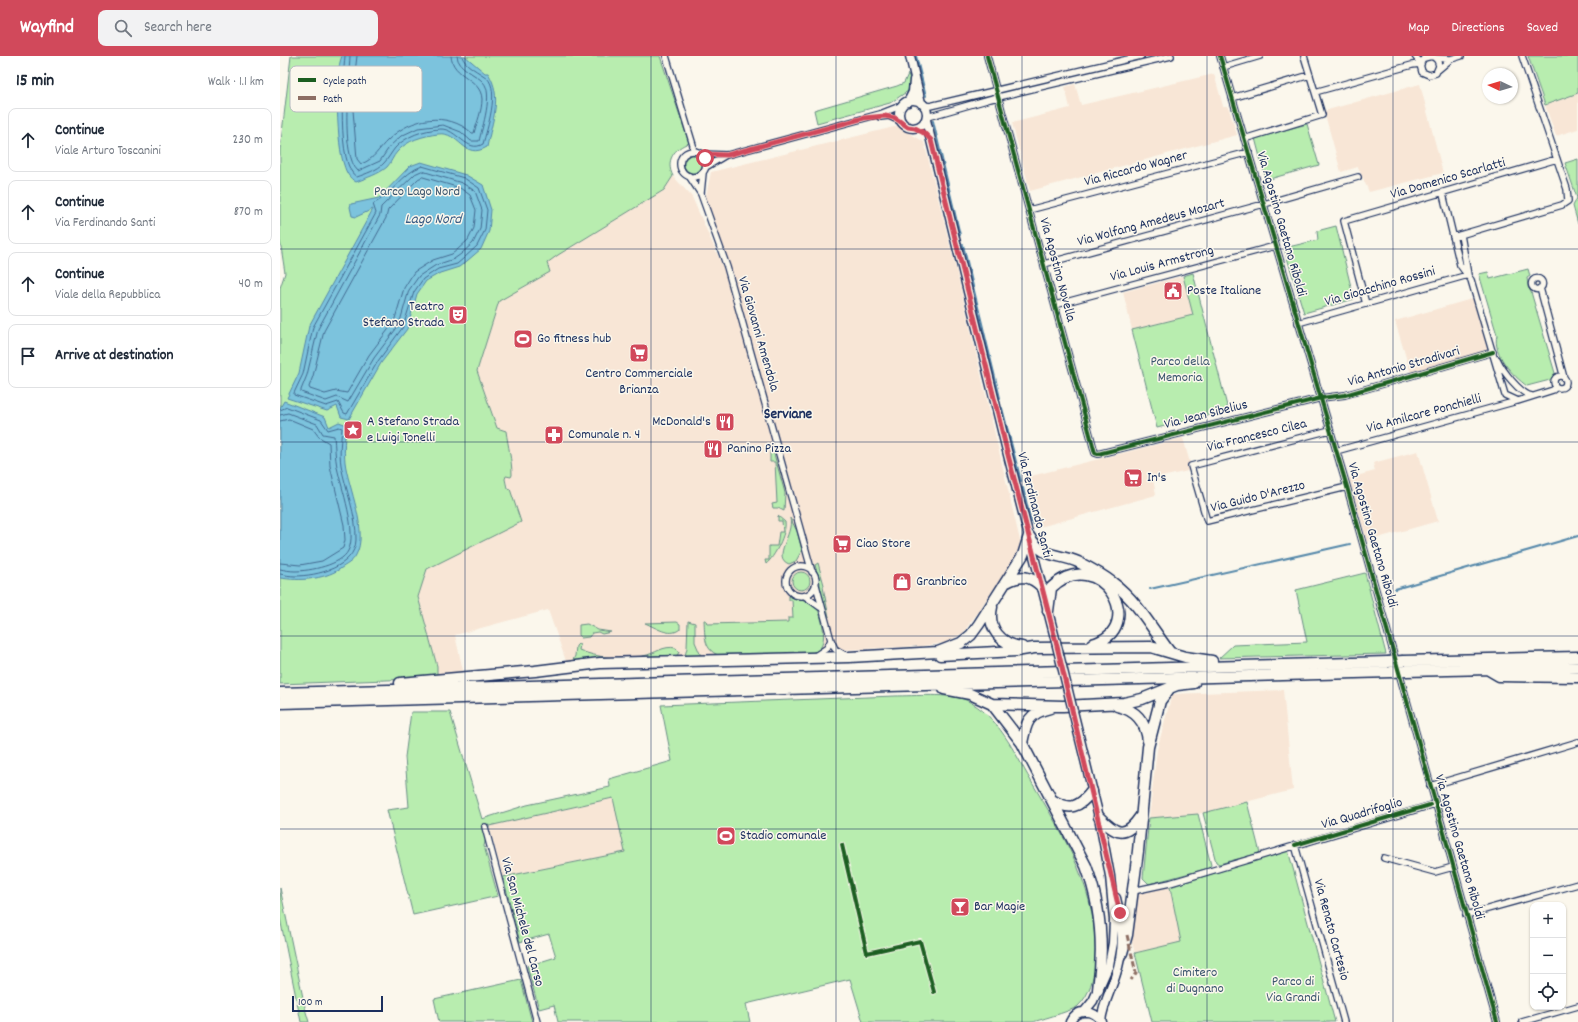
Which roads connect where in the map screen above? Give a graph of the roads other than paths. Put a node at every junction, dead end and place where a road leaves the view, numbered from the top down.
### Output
1 (666, 56) edge
2 (910, 56) edge
3 (987, 56) edge
4 (1141, 56) edge
5 (1171, 56) edge
6 (1220, 56) edge
7 (1260, 56) edge
8 (1304, 56) edge
9 (1415, 56) edge
10 (1461, 56) edge
11 (1522, 56) edge
12 (1433, 57) edge
13 (1451, 59) junction
14 (1420, 64) junction
15 (1223, 67) junction
16 (1438, 70) junction
17 (914, 73) junction
18 (1310, 75) junction
19 (997, 90) junction
20 (1315, 92) junction
21 (1000, 97) junction
22 (1232, 98) junction
23 (906, 103) junction
24 (922, 104) junction
25 (864, 118) junction
26 (926, 118) junction
27 (902, 122) junction
28 (915, 128) junction
29 (1244, 138) junction
30 (931, 140) junction
31 (693, 151) junction
32 (1248, 152) junction
33 (702, 154) junction
34 (727, 155) junction
35 (1557, 159) junction
36 (705, 170) junction
37 (689, 176) junction
38 (1358, 177) dead end
39 (701, 194) junction
40 (1443, 194) junction
41 (1264, 204) junction
42 (1029, 210) junction
43 (1461, 235) junction
44 (1453, 237) junction
45 (1276, 246) junction
46 (1044, 264) junction
47 (1468, 275) junction
48 (1540, 288) dead end
49 (1366, 304) junction
50 (1055, 305) junction
51 (1298, 323) junction
52 (1493, 352) junction
53 (1532, 396) junction
54 (1320, 398) junction
55 (1518, 401) junction
56 (1330, 430) junction
57 (1336, 451) junction
58 (1098, 454) joint
59 (1191, 466) joint
60 (1347, 487) junction
61 (1029, 536) junction
62 (807, 552) junction
63 (800, 566) junction
64 (812, 572) junction
65 (1007, 582) junction
66 (815, 583) junction
67 (1042, 588) junction
68 (805, 596) junction
69 (993, 604) junction
70 (822, 608) junction
71 (1048, 612) junction
72 (831, 640) junction
73 (1083, 646) junction
74 (1034, 648) junction
75 (1169, 651) junction
76 (1578, 654) edge
77 (894, 655) junction
78 (849, 657) junction
79 (1578, 657) edge
80 (809, 658) junction
81 (1518, 659) junction
82 (1272, 665) junction
83 (1404, 666) junction
84 (1389, 667) junction
85 (1578, 667) edge
86 (1487, 669) junction
87 (1228, 676) junction
88 (1578, 677) edge
89 (929, 684) junction
90 (1172, 687) junction
91 (282, 693) edge
92 (280, 703) edge
93 (992, 704) junction
94 (1105, 704) junction
95 (1063, 706) junction
96 (1578, 742) edge
97 (1022, 744) junction
98 (1148, 747) junction
99 (1430, 786) junction
100 (1092, 792) junction
101 (1052, 800) junction
102 (1435, 804) junction
103 (1140, 817) junction
104 (1099, 818) junction
105 (485, 827) dead end
106 (1296, 845) junction
107 (1384, 858) dead end
108 (1453, 867) junction
109 (1110, 876) junction
110 (1578, 884) edge
111 (1132, 891) junction
112 (1466, 915) junction
113 (1122, 953) junction
114 (1098, 990) junction
115 (1578, 1006) edge
116 (1084, 1012) junction
117 (1069, 1021) edge
118 (1101, 1021) edge
119 (537, 1022) edge
120 (1344, 1022) edge
121 (1497, 1022) edge
122 (1522, 1022) edge

1 - 31 street
2 - 17 main road
3 - 19 street, Via Agostino Novella
4 - 19 street
5 - 21 street
6 - 15 street, Via Agostino Gaetano Riboldi
7 - 15 street
8 - 18 street
9 - 14 street
10 - 13 street
11 - 35 street
12 - 13 street
12 - 14 street
12 - 16 street
13 - 16 street
14 - 16 street
14 - 20 street
15 - 22 street, Via Agostino Gaetano Riboldi
17 - 23 main road
17 - 24 main road
18 - 20 street
18 - 22 street
19 - 21 street, Via Agostino Novella
19 - 24 street
20 - 29 street
21 - 26 street
21 - 42 street, Via Agostino Novella
22 - 29 street, Via Agostino Gaetano Riboldi
23 - 24 main road
23 - 25 street
23 - 27 main road
24 - 26 main road
25 - 27 street
25 - 34 street
26 - 28 main road
26 - 30 main road, Via Ferdinando Santi
27 - 28 main road
28 - 30 main road
29 - 32 street, Via Agostino Gaetano Riboldi
30 - 61 main road, Via Ferdinando Santi
31 - 33 street
31 - 37 street
32 - 41 street, Via Agostino Gaetano Riboldi
32 - 42 street, Via Riccardo Wagner
33 - 34 street
33 - 36 street
34 - 36 street
35 - 40 street, Via Domenico Scarlatti
35 - 43 street
36 - 37 street
36 - 39 street, Via Giovanni Amendola
37 - 39 street, Via Giovanni Amendola
38 - 41 street, Via Wolfang Amedeus Mozart
39 - 62 street, Via Giovanni Amendola
40 - 44 street
40 - 49 street, Via Domenico Scarlatti
41 - 45 street, Via Agostino Gaetano Riboldi
41 - 46 street, Via Wolfang Amedeus Mozart
42 - 46 street, Via Agostino Novella
43 - 44 street
43 - 47 street
44 - 47 street
45 - 50 street, Via Louis Armstrong
45 - 51 street, Via Agostino Gaetano Riboldi
46 - 50 street, Via Agostino Novella
47 - 49 street, Via Gioacchino Rossini
47 - 52 street
48 - 53 street, Via Amilcare Ponchielli
49 - 51 street, Via Gioacchino Rossini
50 - 58 street, Via Agostino Novella
51 - 54 street, Via Agostino Gaetano Riboldi
52 - 53 street
52 - 54 street, Via Antonio Stradivari
52 - 55 street
53 - 55 street, Via Amilcare Ponchielli
54 - 56 street, Via Agostino Gaetano Riboldi
54 - 58 street, Via Jean Sibelius
55 - 57 street, Via Amilcare Ponchielli
56 - 57 street, Via Agostino Gaetano Riboldi
56 - 59 street, Via Francesco Cilea
57 - 60 street, Via Agostino Gaetano Riboldi
59 - 60 street, Via Guido D'Arezzo
60 - 99 street, Via Agostino Gaetano Riboldi
61 - 65 highway
61 - 67 main road, Via Ferdinando Santi
61 - 75 highway
62 - 63 street
62 - 64 street, Via Giovanni Amendola
63 - 64 street
63 - 68 street
64 - 66 street
65 - 67 highway
65 - 69 highway
66 - 68 street
66 - 70 street
67 - 71 main road, Via Ferdinando Santi
68 - 70 street
69 - 74 highway
69 - 77 highway
70 - 72 street
71 - 73 highway
71 - 100 main road, Via Ferdinando Santi, bridge
72 - 78 street
72 - 80 street
73 - 74 highway
73 - 75 highway
74 - 77 highway
75 - 82 highway
76 - 81 highway
77 - 78 highway
78 - 80 highway
79 - 81 highway
80 - 91 highway
81 - 83 highway
82 - 84 highway
82 - 91 highway
83 - 84 highway, bridge
83 - 86 highway
84 - 87 highway
85 - 86 highway
86 - 88 highway
87 - 89 highway
87 - 90 highway
89 - 92 highway
89 - 93 highway
90 - 94 highway
90 - 98 highway
93 - 95 highway
93 - 97 highway
94 - 95 highway
94 - 98 highway
95 - 97 highway
96 - 99 street
97 - 101 highway
98 - 103 highway
99 - 102 street, Via Agostino Gaetano Riboldi
100 - 101 highway
100 - 104 main road, Via Ferdinando Santi
101 - 114 highway
102 - 106 street, Via Quadrifoglio
102 - 108 street, Via Agostino Gaetano Riboldi
103 - 104 highway
103 - 111 highway
104 - 109 main road, Via Ferdinando Santi
105 - 119 street, Via San Michele del Carso
106 - 111 street, Via Quadrifoglio
106 - 120 street, Via Renato Cartesio
107 - 108 street
108 - 112 street, Via Agostino Gaetano Riboldi
109 - 113 main road
109 - 114 main road
110 - 112 street
111 - 113 highway
112 - 121 street, Via Agostino Gaetano Riboldi
113 - 118 main road
114 - 116 main road
115 - 122 street
116 - 117 main road
116 - 118 main road

